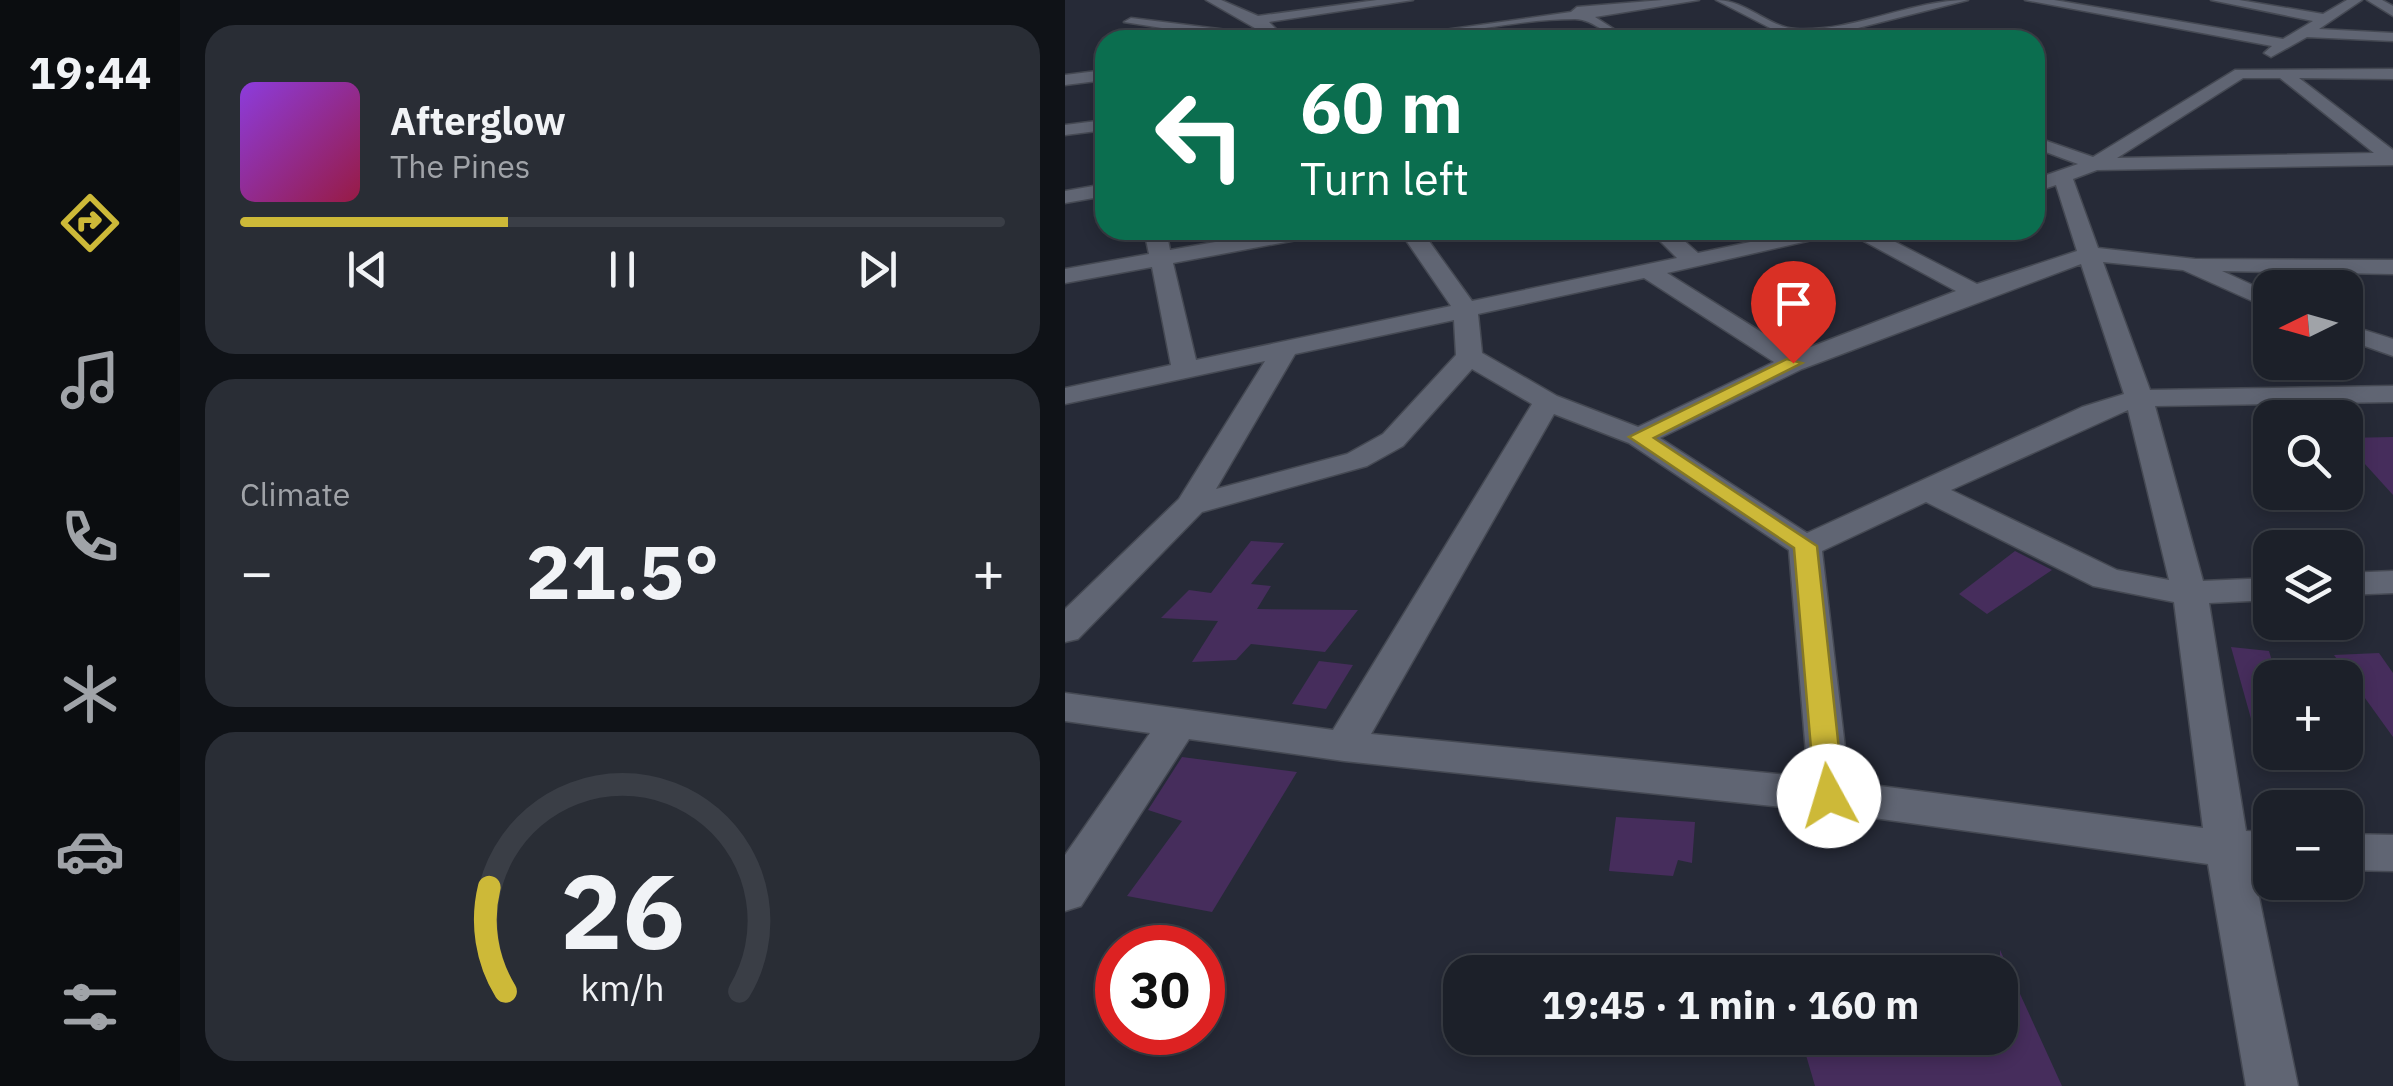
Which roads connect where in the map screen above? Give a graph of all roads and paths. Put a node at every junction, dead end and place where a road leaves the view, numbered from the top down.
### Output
1 (1213, 0) edge
2 (1553, 0) edge
3 (1693, 0) edge
4 (1722, 0) edge
5 (1962, 0) edge
6 (2031, 0) edge
7 (2217, 0) edge
8 (2355, 0) edge
9 (2373, 0) edge
10 (1410, 4) edge
11 (2393, 12) edge
12 (1581, 13) junction
13 (1260, 18) junction
14 (2326, 18) junction
15 (1131, 22) dead end
16 (1477, 28) junction
17 (1193, 30) edge
18 (1271, 30) edge
19 (1453, 30) edge
20 (1480, 30) edge
21 (1608, 30) edge
22 (1784, 30) edge
23 (1830, 30) edge
24 (2307, 33) junction
25 (2393, 37) edge
26 (2286, 44) junction
27 (2240, 73) junction
28 (2283, 73) junction
29 (2368, 74) junction
30 (2393, 74) edge
31 (1095, 76) edge
32 (1065, 80) edge
33 (2393, 89) edge
34 (1095, 126) edge
35 (1065, 130) edge
36 (2045, 153) edge
37 (2392, 158) edge
38 (2065, 176) edge
39 (1095, 192) edge
40 (1065, 197) edge
41 (1156, 240) edge
42 (1261, 240) edge
43 (1417, 240) edge
44 (1671, 240) edge
45 (1789, 240) edge
46 (1874, 240) edge
47 (2089, 254) junction
48 (1159, 258) junction
49 (1693, 260) junction
50 (2189, 264) junction
51 (2393, 267) edge
52 (1647, 270) junction
53 (1065, 276) edge
54 (1975, 292) junction
55 (2253, 294) edge
56 (1466, 310) junction
57 (2363, 338) edge
58 (1286, 348) junction
59 (2393, 348) edge
60 (1469, 356) junction
61 (1793, 363) junction
62 (1185, 369) junction
63 (2393, 394) edge
64 (1065, 396) edge
65 (2139, 398) junction
66 (1547, 402) junction
67 (1639, 437) junction
68 (1923, 488) junction
69 (1191, 505) junction
70 (1805, 546) junction
71 (2393, 582) edge
72 (2363, 583) edge
73 (2253, 590) edge
74 (2190, 594) junction
75 (1065, 630) edge
76 (1065, 707) edge
77 (1177, 725) junction
78 (1344, 746) junction
79 (1829, 796) junction
80 (2249, 850) edge
81 (2363, 852) edge
82 (2393, 853) edge
83 (1065, 892) edge
84 (2272, 1086) edge

1 - 13 street
2 - 12 street
3 - 12 street
4 - 22 street
5 - 23 street
6 - 26 street
7 - 14 street
8 - 14 street
9 - 11 street
10 - 13 street
12 - 16 street
12 - 21 street
13 - 18 street
14 - 24 street
15 - 17 street
16 - 19 street
16 - 20 street
24 - 25 street
24 - 26 street
26 - 27 street
27 - 28 street
27 - 38 street
28 - 29 street
28 - 37 street
29 - 30 street
29 - 33 street
31 - 32 street
34 - 35 street
36 - 38 street
37 - 38 street
38 - 47 street
39 - 40 street
41 - 48 street
42 - 48 street
43 - 56 street
44 - 49 street
45 - 49 street
46 - 54 street
47 - 50 street
47 - 54 street
47 - 65 street
48 - 53 street
48 - 62 street
49 - 52 street
50 - 51 street
50 - 55 street
52 - 56 street
52 - 61 street
54 - 61 street
56 - 58 street
56 - 60 street
57 - 59 street
58 - 62 street
58 - 69 street
60 - 66 street
60 - 69 street
61 - 67 street
62 - 64 street
63 - 65 street
65 - 68 street
65 - 74 street
66 - 67 street
66 - 78 street
67 - 70 street
68 - 70 street
68 - 74 street
69 - 75 street
70 - 79 street
71 - 72 street
73 - 74 street
74 - 80 street
76 - 77 street
77 - 78 street
77 - 83 street
78 - 79 street
79 - 80 street
80 - 84 street
81 - 82 street

